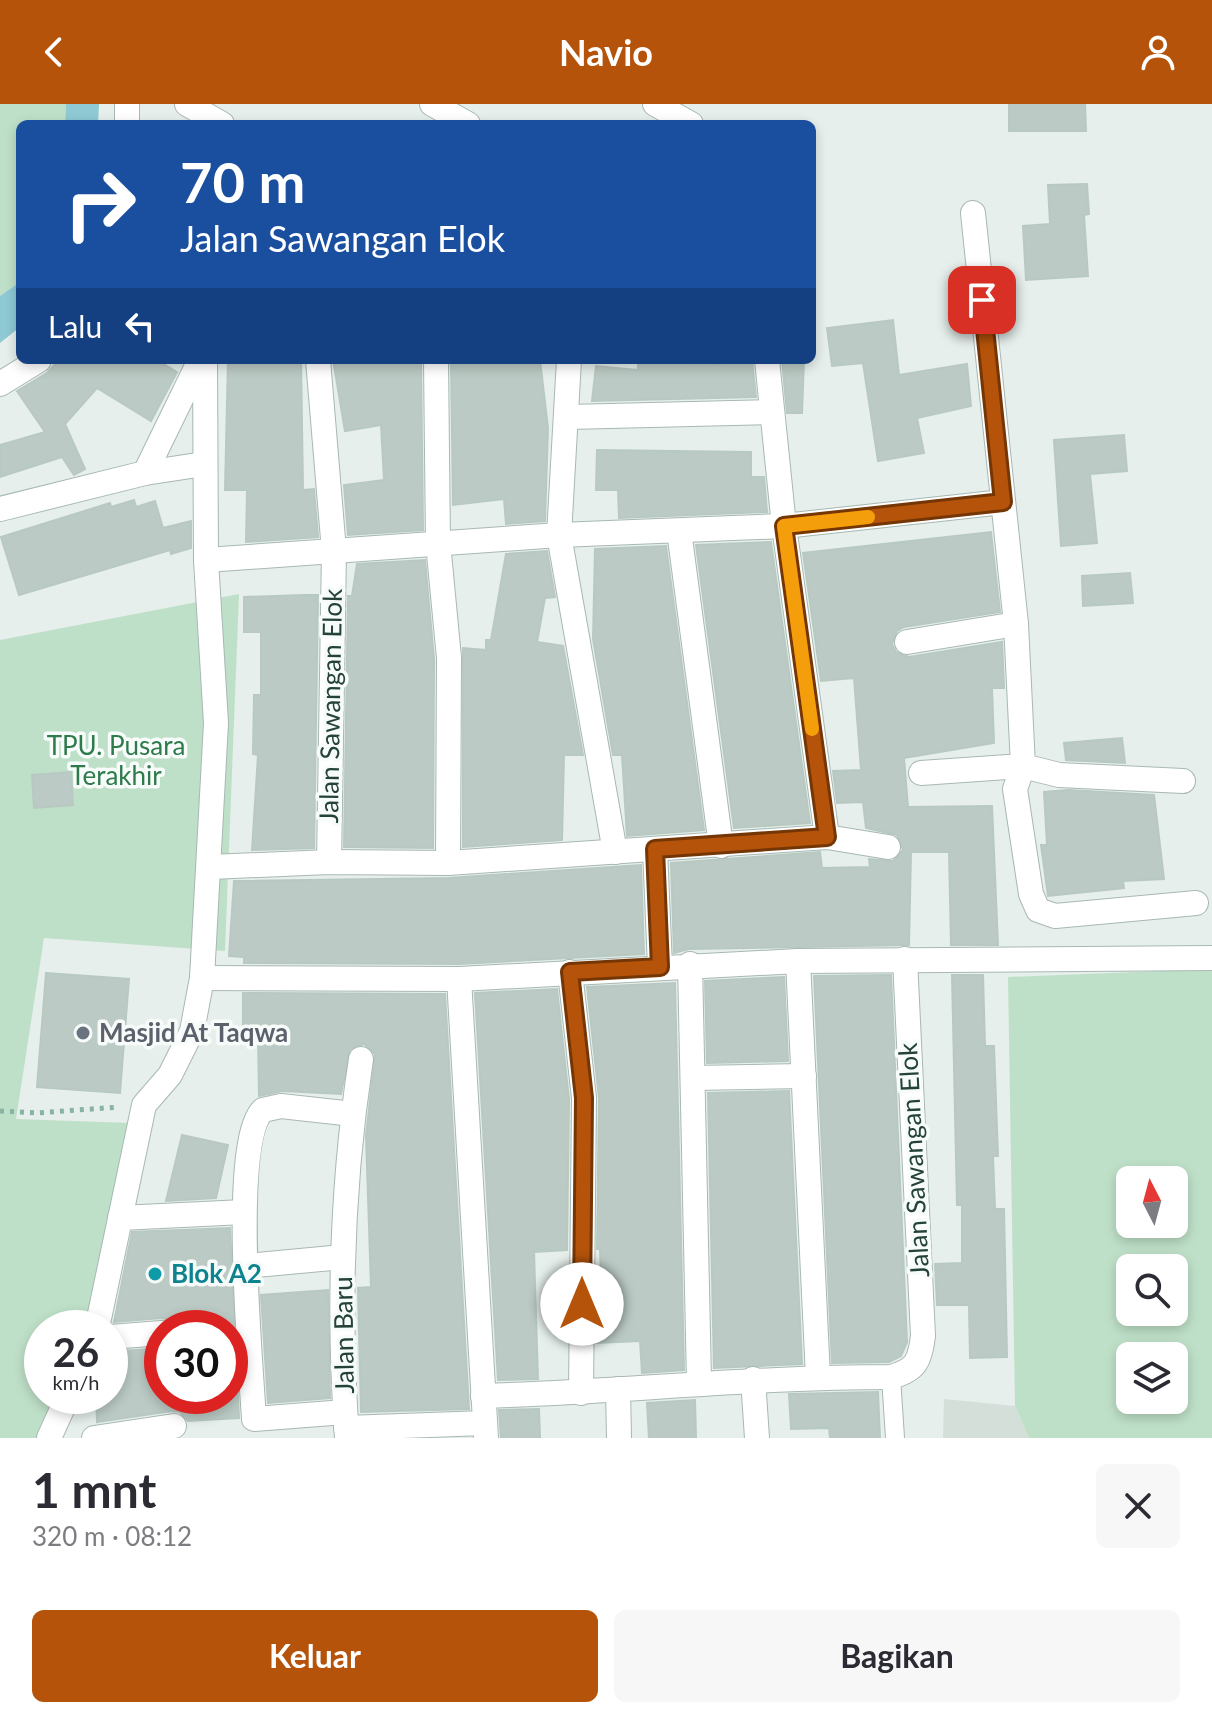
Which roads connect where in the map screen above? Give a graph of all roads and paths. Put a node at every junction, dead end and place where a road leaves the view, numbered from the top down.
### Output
1 (187, 104) edge
2 (432, 104) edge
3 (655, 104) edge
4 (215, 120) edge
5 (461, 120) edge
6 (684, 120) edge
7 (973, 213) dead end
8 (32, 364) edge
9 (201, 364) edge
10 (203, 364) edge
11 (318, 364) edge
12 (436, 364) edge
13 (569, 364) edge
14 (767, 364) edge
15 (0, 384) edge
16 (770, 412) junction
17 (568, 417) junction
18 (204, 464) junction
19 (145, 473) junction
20 (1003, 502) junction
21 (0, 509) edge
22 (784, 526) junction
23 (679, 531) junction
24 (559, 535) junction
25 (438, 543) junction
26 (334, 551) junction
27 (206, 560) junction
28 (1016, 624) junction
29 (907, 642) dead end
30 (1023, 766) junction
31 (921, 773) dead end
32 (1183, 781) dead end
33 (827, 837) junction
34 (721, 846) junction
35 (888, 847) dead end
36 (655, 849) junction
37 (615, 852) junction
38 (329, 862) junction
39 (448, 863) junction
40 (210, 867) junction
41 (1196, 903) dead end
42 (1212, 958) edge
43 (905, 959) junction
44 (798, 961) junction
45 (690, 964) junction
46 (660, 967) junction
47 (570, 972) junction
48 (202, 978) junction
49 (459, 979) junction
50 (361, 1059) dead end
51 (804, 1076) junction
52 (693, 1078) junction
53 (144, 1105) junction
54 (0, 1111) edge
55 (353, 1114) junction
56 (244, 1212) junction
57 (120, 1218) junction
58 (343, 1257) junction
59 (246, 1266) junction
60 (101, 1310) edge
61 (818, 1377) junction
62 (891, 1377) junction
63 (753, 1379) junction
64 (699, 1382) junction
65 (618, 1389) junction
66 (581, 1393) junction
67 (483, 1396) junction
68 (60, 1414) edge
69 (174, 1426) dead end
70 (346, 1426) edge
71 (485, 1430) edge
72 (49, 1438) edge
73 (94, 1438) edge
74 (619, 1438) edge
75 (757, 1438) edge
76 (895, 1438) edge

1 - 4 street
2 - 5 street
3 - 6 street
7 - 20 street
8 - 15 street
9 - 19 street
10 - 18 street
11 - 26 street, Jalan Sawangan Elok
12 - 25 street
13 - 17 street
14 - 16 street
16 - 17 street
16 - 22 street
17 - 24 street
18 - 19 street
18 - 27 street
19 - 21 street
20 - 22 street, Jalan Sawangan Elok
20 - 28 street
22 - 23 street, Jalan Sawangan Elok
22 - 33 street
23 - 24 street, Jalan Sawangan Elok
23 - 34 street
24 - 25 street, Jalan Sawangan Elok
24 - 37 street
25 - 26 street, Jalan Sawangan Elok
25 - 39 street
26 - 27 street, Jalan Sawangan Elok
26 - 38 street, Jalan Sawangan Elok
27 - 40 street
28 - 29 street
28 - 30 street
30 - 31 street
30 - 32 street
30 - 41 street
33 - 34 street, Jalan Sawangan Elok
33 - 35 street, Jalan Sawangan Elok
34 - 36 street, Jalan Sawangan Elok
36 - 37 street, Jalan Sawangan Elok
36 - 46 street
37 - 39 street, Jalan Sawangan Elok
38 - 39 street, Jalan Sawangan Elok
38 - 40 street, Jalan Sawangan Elok
40 - 48 street
42 - 43 street
43 - 44 street
43 - 62 street, Jalan Sawangan Elok
44 - 45 street
44 - 51 street
45 - 46 street
45 - 52 street
46 - 47 street
47 - 49 street
47 - 66 street
48 - 49 street
48 - 53 street
49 - 67 street
50 - 55 street, Jalan Baru
51 - 52 street
51 - 61 street
52 - 64 street
53 - 54 path
53 - 57 street
55 - 56 street, Jalan Baru
55 - 58 street, Jalan Baru
56 - 57 street
56 - 59 street, Jalan Baru
57 - 60 street
58 - 59 street, Jalan Baru
58 - 70 street, Jalan Baru
59 - 70 street, Jalan Baru
61 - 62 street
61 - 63 street
62 - 76 lane
63 - 64 street
63 - 75 street
64 - 65 street
65 - 66 street
65 - 74 street
66 - 67 street
67 - 71 street
68 - 72 street
69 - 73 street
70 - 71 street, Jalan Baru

